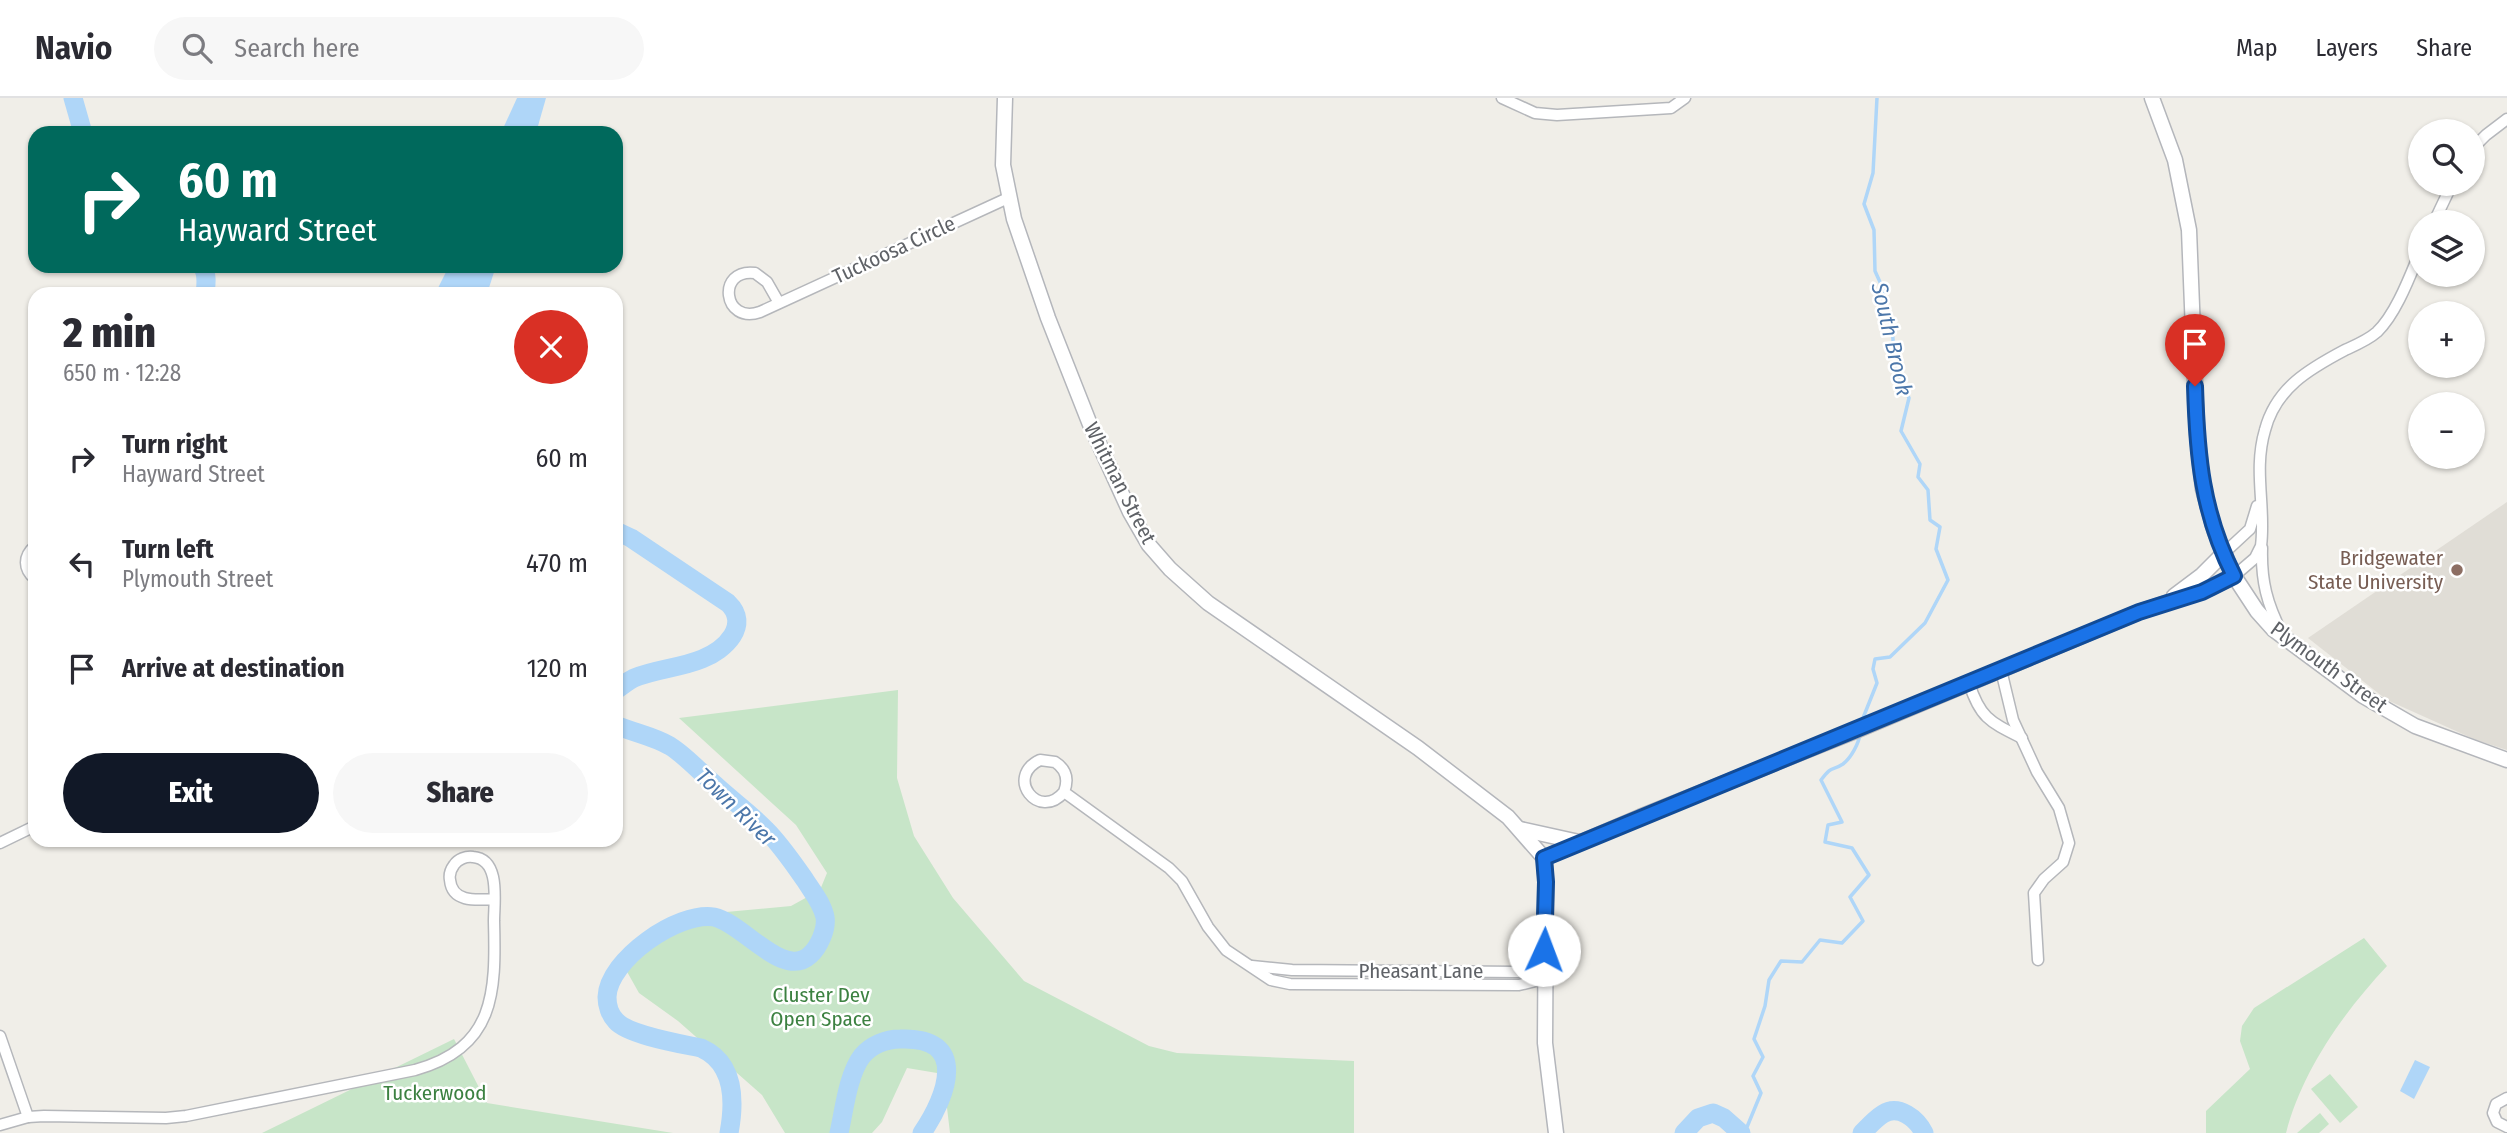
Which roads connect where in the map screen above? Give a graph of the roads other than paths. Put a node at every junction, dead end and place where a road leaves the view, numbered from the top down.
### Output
1 (1005, 98) edge
2 (1502, 98) edge
3 (1685, 98) edge
4 (2152, 98) edge
5 (2507, 119) edge
6 (2485, 136) edge
7 (1008, 198) junction
8 (2408, 279) edge
9 (779, 303) junction
10 (2259, 497) junction
11 (2263, 528) junction
12 (28, 554) edge
13 (2223, 554) junction
14 (28, 571) edge
15 (2234, 576) junction
16 (2165, 602) junction
17 (2285, 639) junction
18 (2001, 670) junction
19 (1969, 683) junction
20 (2022, 738) junction
21 (2507, 760) edge
22 (1064, 792) junction
23 (28, 829) edge
24 (1520, 829) junction
25 (1580, 842) junction
26 (0, 843) edge
27 (1544, 858) junction
28 (494, 899) junction
29 (2038, 960) dead end
30 (1251, 965) junction
31 (1382, 971) junction
32 (1416, 971) junction
33 (1544, 979) junction
34 (1382, 985) junction
35 (1416, 985) junction
36 (0, 1037) edge
37 (2507, 1098) edge
38 (28, 1117) junction
39 (0, 1125) edge
40 (2507, 1127) edge
41 (1556, 1133) edge

1 - 7 street, Whitman Street
2 - 3 street
4 - 13 street, Plymouth Street
5 - 6 street
7 - 9 street, Tuckoosa Circle
7 - 24 street, Whitman Street
8 - 10 street
9 - 9 street, Tuckoosa Circle
10 - 11 street
10 - 13 street
11 - 15 street
11 - 17 street
12 - 14 street
13 - 15 street, Plymouth Street
13 - 16 street
15 - 16 street
15 - 17 street, Plymouth Street
16 - 18 street
17 - 21 street, Plymouth Street
18 - 19 street
18 - 20 street
19 - 20 street
19 - 25 street
20 - 29 street
22 - 22 street
22 - 30 street, Pheasant Lane
23 - 26 street
24 - 25 street
24 - 27 street, Whitman Street
25 - 27 street
27 - 33 street
28 - 28 street
28 - 38 street
30 - 31 street, Pheasant Lane
30 - 34 street, Pheasant Lane
31 - 32 street, Pheasant Lane
31 - 34 street
32 - 33 street, Pheasant Lane
32 - 35 street
33 - 35 street, Pheasant Lane
33 - 41 street
34 - 35 street, Pheasant Lane
36 - 38 street
37 - 40 street
38 - 39 street

